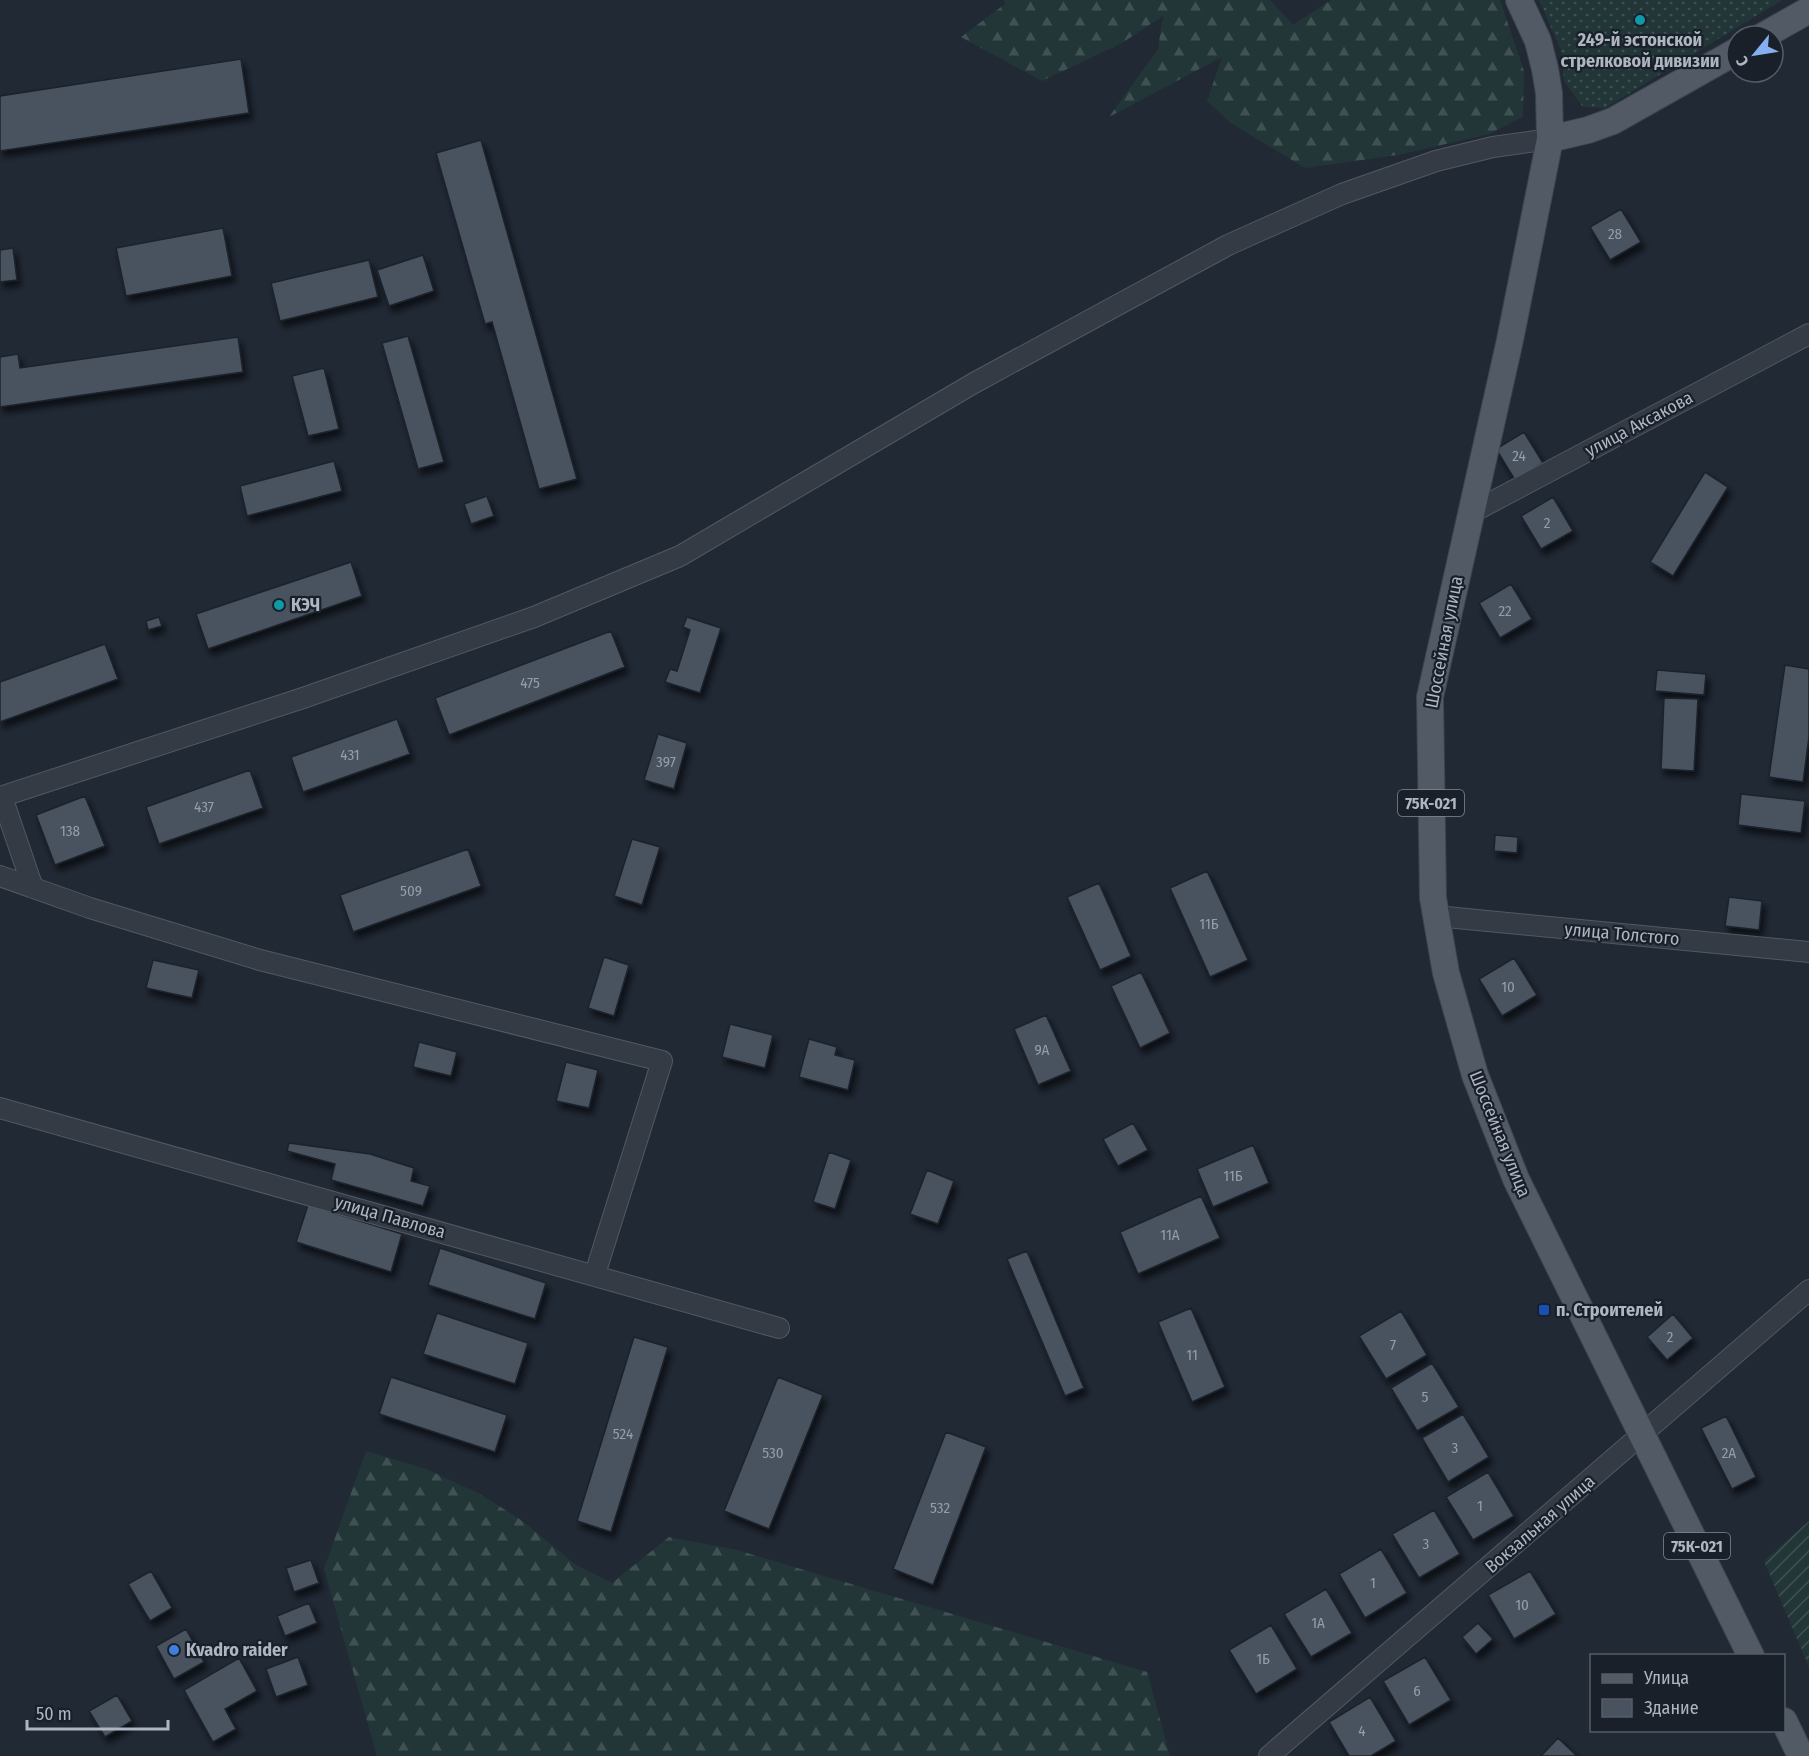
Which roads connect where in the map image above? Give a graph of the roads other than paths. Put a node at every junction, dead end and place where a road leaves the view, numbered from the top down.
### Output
1 (1519, 0) edge
2 (1809, 10) edge
3 (1784, 24) edge
4 (1725, 58) edge
5 (1550, 139) junction
6 (1809, 334) edge
7 (1469, 514) junction
8 (1, 797) edge
9 (0, 876) edge
10 (33, 888) junction
11 (1436, 916) junction
12 (1809, 952) edge
13 (0, 1108) edge
14 (595, 1274) junction
15 (1809, 1290) edge
16 (779, 1328) dead end
17 (1643, 1436) junction
18 (1750, 1654) edge
19 (1785, 1723) edge
20 (1269, 1756) edge
21 (1801, 1756) edge

1 - 5 main road, Шоссейная улица / 75К-021
2 - 3 main road
4 - 5 main road
5 - 7 main road, Шоссейная улица / 75К-021
5 - 8 street
6 - 7 street, улица Аксакова
7 - 11 main road, Шоссейная улица / 75К-021
8 - 10 street
9 - 10 street
10 - 14 street
11 - 12 street, улица Толстого
11 - 17 main road, Шоссейная улица / 75К-021
13 - 14 street, улица Павлова
14 - 16 street, улица Павлова
15 - 17 street, Вокзальная улица
17 - 18 main road, 75К-021
17 - 20 street, Вокзальная улица
19 - 21 main road

